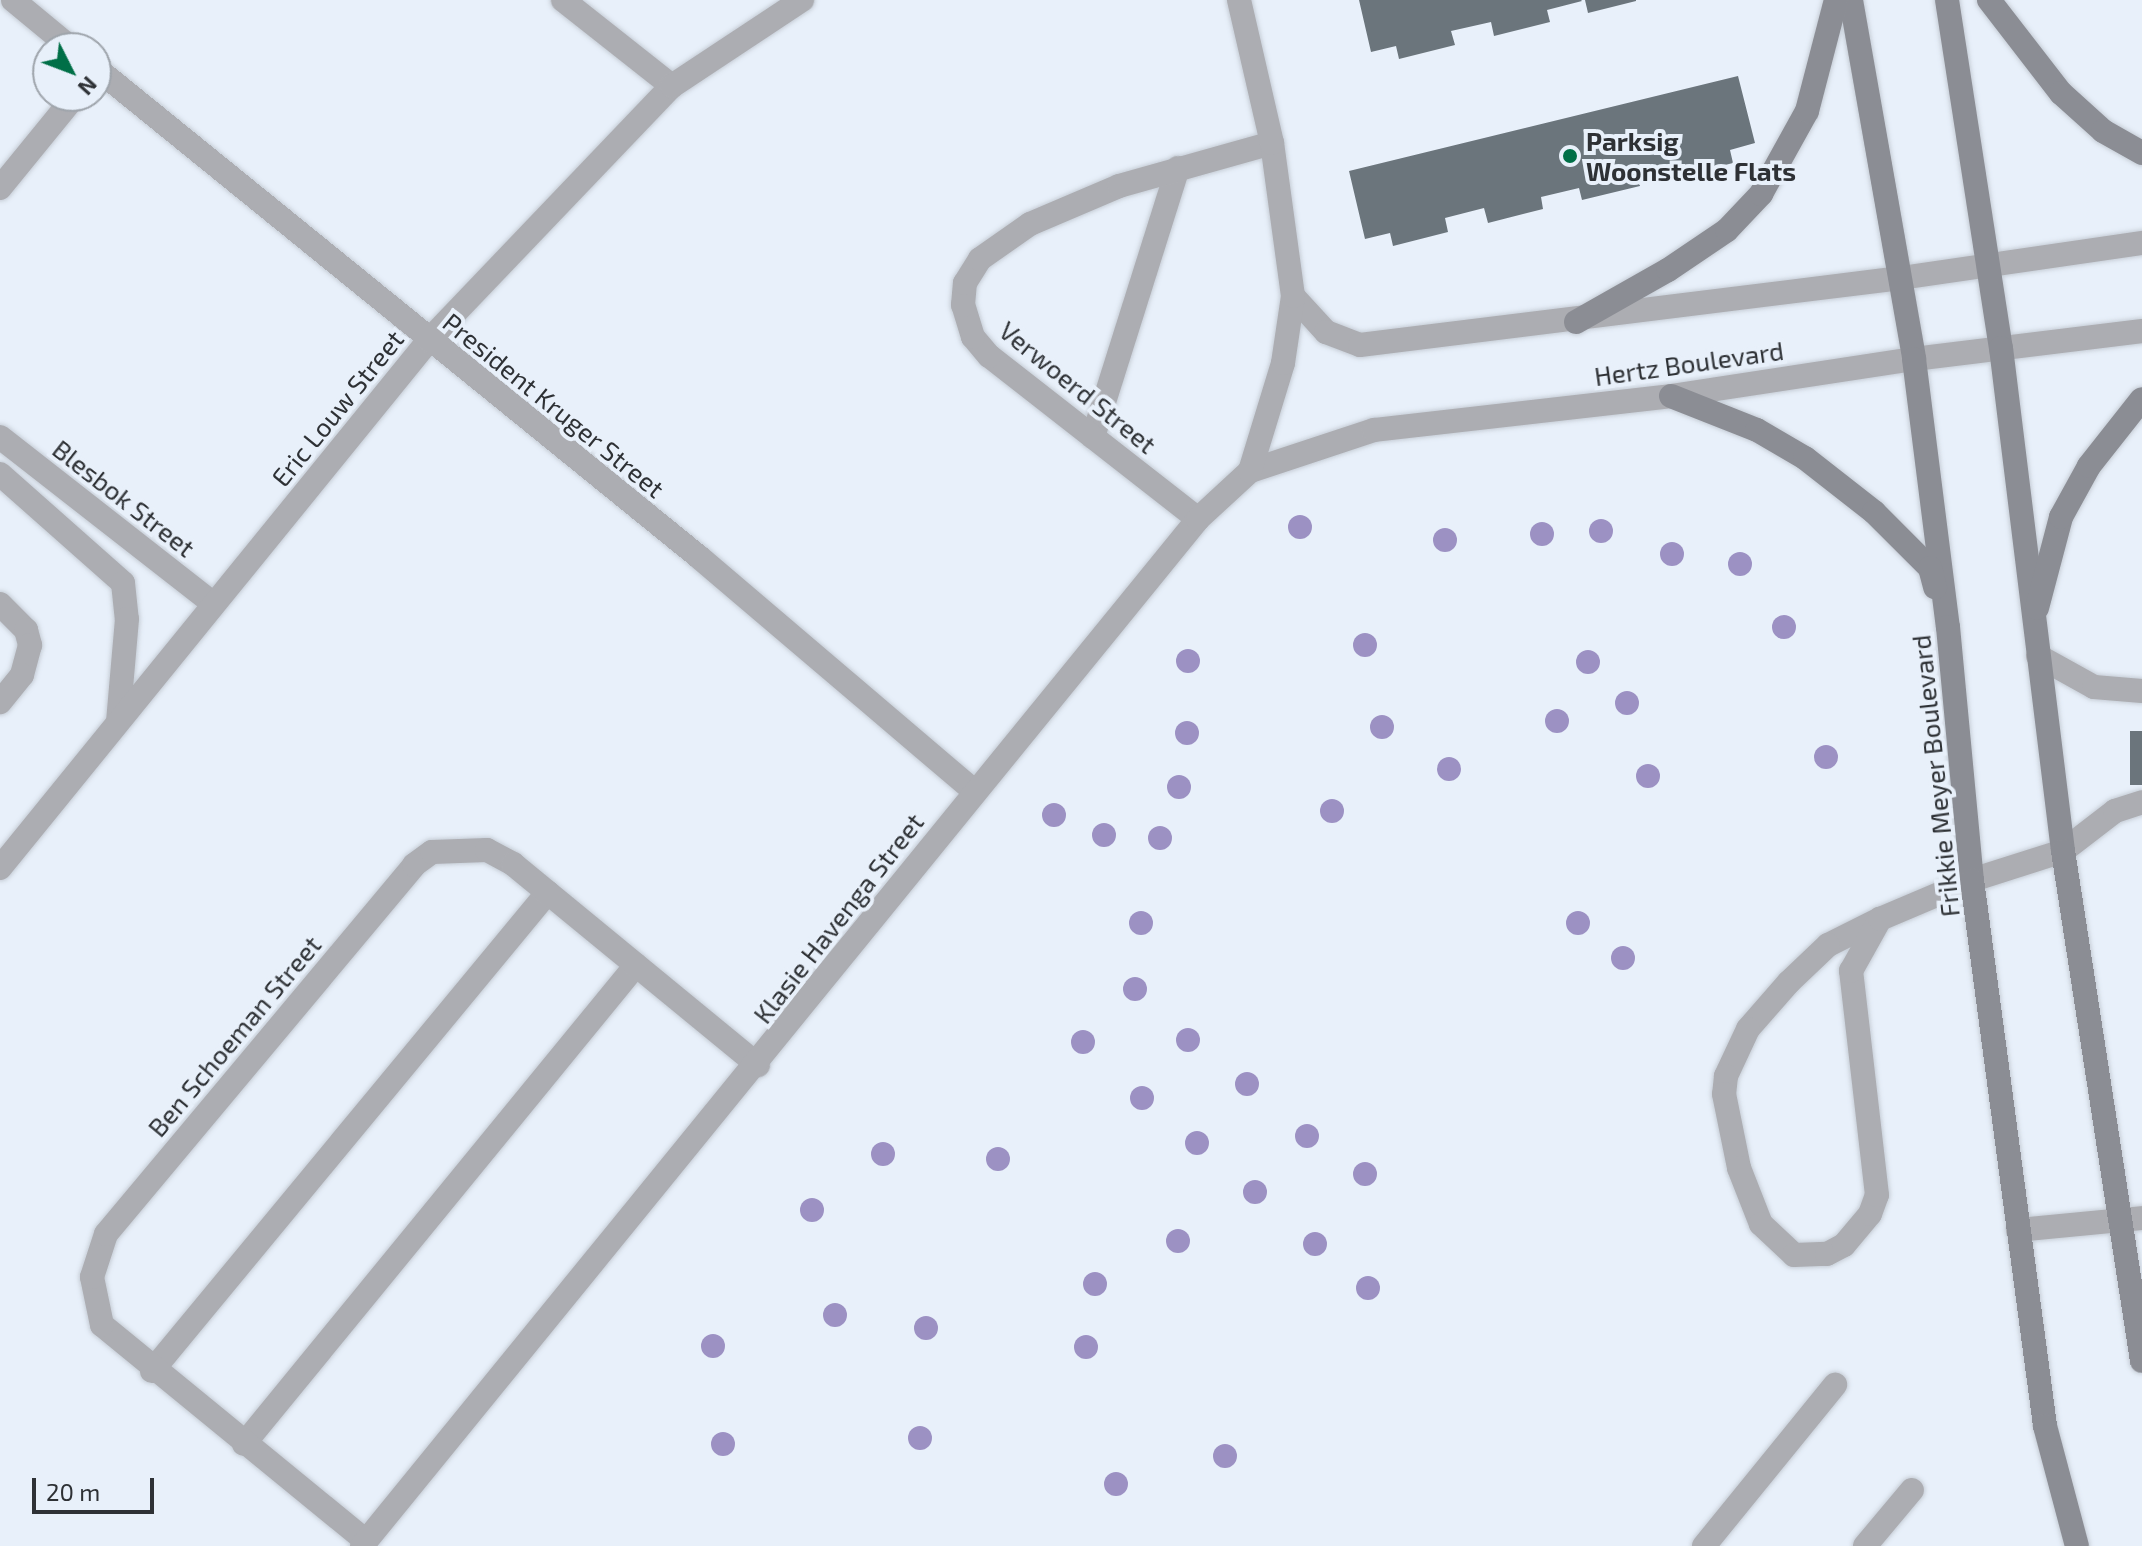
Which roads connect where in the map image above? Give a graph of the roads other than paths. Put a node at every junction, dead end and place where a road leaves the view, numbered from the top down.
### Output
1 (13, 0) edge
2 (563, 0) edge
3 (802, 0) edge
4 (1239, 0) edge
5 (1836, 0) edge
6 (1851, 0) edge
7 (1947, 0) edge
8 (1989, 0) edge
9 (52, 32) edge
10 (112, 82) edge
11 (672, 86) junction
12 (62, 112) edge
13 (1272, 143) junction
14 (2142, 153) edge
15 (1178, 168) junction
16 (0, 188) edge
17 (2142, 243) edge
18 (1986, 265) junction
19 (1901, 278) junction
20 (1293, 296) junction
21 (1576, 322) junction
22 (2142, 331) edge
23 (429, 340) junction
24 (2001, 348) junction
25 (1914, 359) junction
26 (1671, 396) junction
27 (2142, 399) edge
28 (0, 437) edge
29 (1093, 437) junction
30 (1250, 471) junction
31 (0, 474) edge
32 (1198, 519) junction
33 (0, 604) edge
34 (214, 604) junction
35 (2034, 618) junction
36 (1948, 627) junction
37 (2038, 656) junction
38 (2142, 691) edge
39 (0, 702) edge
40 (118, 721) junction
41 (974, 791) junction
42 (2142, 802) edge
43 (2063, 851) junction
44 (0, 868) edge
45 (1972, 880) junction
46 (548, 892) junction
47 (1880, 919) junction
48 (636, 965) junction
49 (758, 1065) junction
50 (2142, 1218) edge
51 (2117, 1221) junction
52 (2018, 1230) junction
53 (2142, 1361) edge
54 (152, 1371) junction
55 (1835, 1385) dead end
56 (244, 1444) junction
57 (1912, 1490) dead end
58 (364, 1543) edge
59 (1704, 1546) edge
60 (1865, 1546) edge
61 (2077, 1546) edge

1 - 9 street
2 - 11 street
3 - 11 street, Eric Louw Street
4 - 13 street
5 - 21 main road
6 - 19 main road, Frikkie Meyer Boulevard
7 - 18 main road
8 - 14 main road
10 - 23 street, President Kruger Street
11 - 23 street, Eric Louw Street
12 - 16 street
13 - 15 street, Verwoerd Street
13 - 20 street
15 - 29 street
15 - 29 street, Verwoerd Street
17 - 18 street
18 - 19 street
18 - 24 main road
19 - 21 street
19 - 25 main road, Frikkie Meyer Boulevard
20 - 21 street
20 - 30 street
22 - 24 street, Hertz Boulevard
23 - 34 street, Eric Louw Street
23 - 41 street, President Kruger Street
24 - 25 street, Hertz Boulevard
24 - 35 main road
25 - 26 street, Hertz Boulevard
25 - 36 main road, Frikkie Meyer Boulevard
26 - 30 street, Hertz Boulevard
26 - 36 main road
27 - 35 main road
28 - 34 street, Blesbok Street
29 - 32 street, Verwoerd Street
30 - 32 street, Klasie Havenga Street
31 - 40 street
32 - 41 street, Klasie Havenga Street
33 - 39 street
34 - 40 street, Eric Louw Street
35 - 37 main road
36 - 45 main road, Frikkie Meyer Boulevard
37 - 38 street
37 - 43 main road
40 - 44 street, Eric Louw Street
41 - 49 street, Klasie Havenga Street
42 - 43 street
43 - 45 street
43 - 51 main road
45 - 47 street
45 - 52 main road, Frikkie Meyer Boulevard
46 - 48 street, Ben Schoeman Street
46 - 54 street
46 - 54 street, Ben Schoeman Street
47 - 47 street
48 - 49 street, Ben Schoeman Street
48 - 56 street
49 - 58 street, Klasie Havenga Street
50 - 51 street
51 - 52 street
51 - 53 main road
52 - 61 main road, Frikkie Meyer Boulevard
54 - 56 street, Ben Schoeman Street
55 - 59 street
56 - 58 street, Ben Schoeman Street
57 - 60 street

